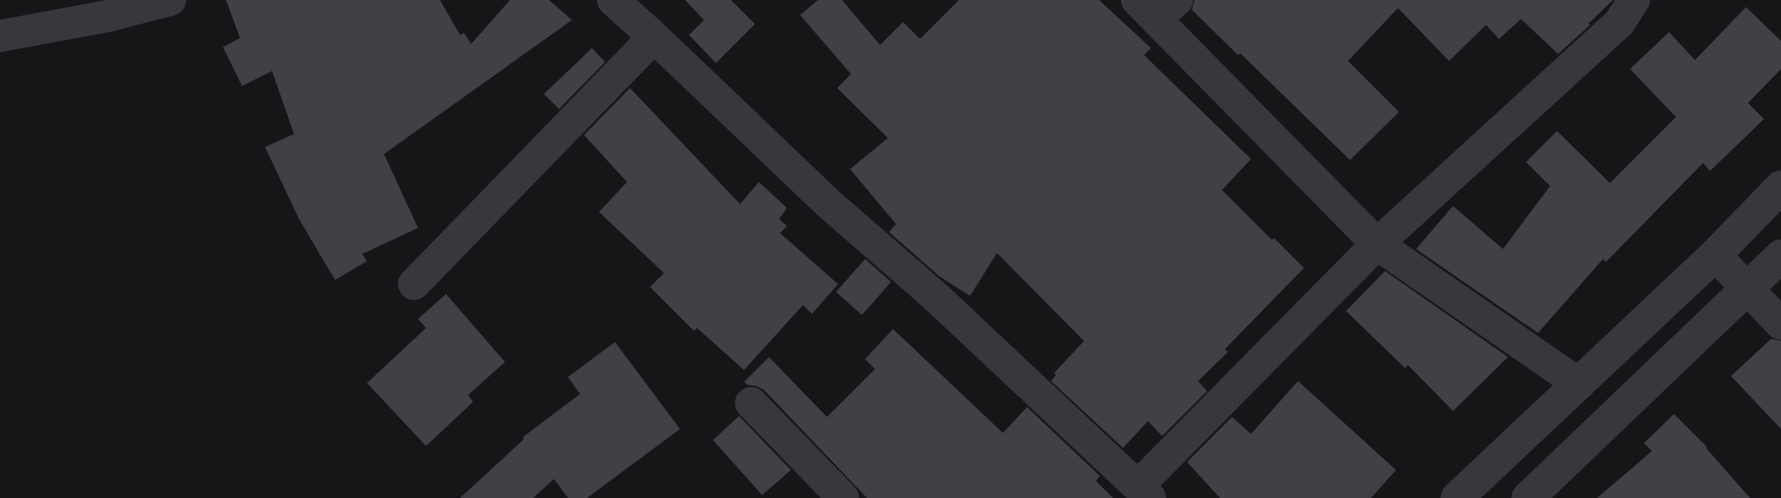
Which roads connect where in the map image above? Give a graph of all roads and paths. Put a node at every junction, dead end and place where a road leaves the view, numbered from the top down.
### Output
1 (170, 0) edge
2 (613, 0) edge
3 (1634, 0) edge
4 (1157, 6) edge
5 (0, 36) edge
6 (654, 37) junction
7 (1781, 188) edge
8 (1377, 244) junction
9 (1715, 255) junction
10 (1781, 256) edge
11 (414, 284) dead end
12 (1748, 289) junction
13 (1781, 324) edge
14 (1579, 384) junction
15 (751, 403) dead end
16 (1144, 492) edge
17 (843, 498) edge
18 (1457, 498) edge
19 (1528, 498) edge

1 - 5 street
2 - 6 street
3 - 8 street
4 - 8 street
6 - 11 street
6 - 16 street
7 - 9 street
8 - 14 street
8 - 16 street
9 - 12 street
9 - 14 street
10 - 12 street
12 - 13 street
12 - 19 street
14 - 18 street
15 - 17 street

